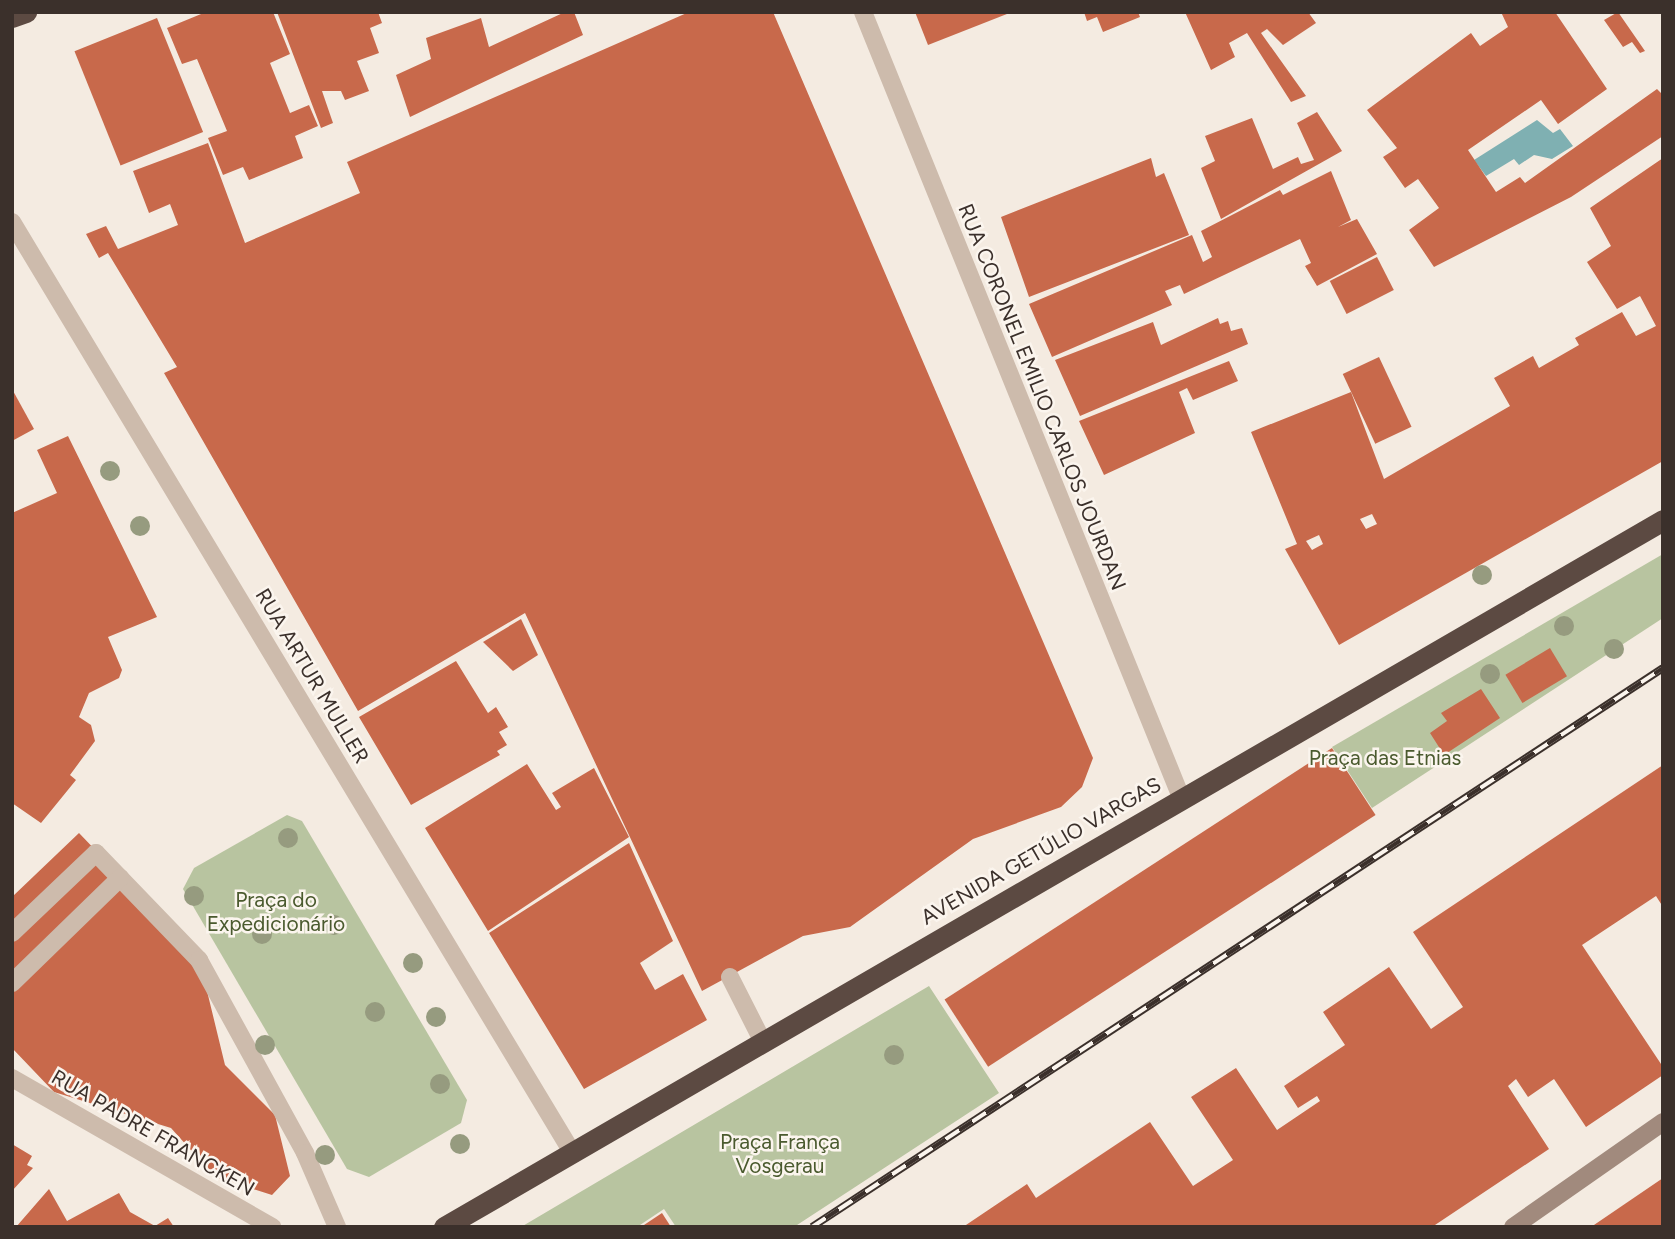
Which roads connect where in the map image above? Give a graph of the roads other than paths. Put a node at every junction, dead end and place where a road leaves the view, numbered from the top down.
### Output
1 (26, 12) edge
2 (863, 12) edge
3 (12, 17) edge
4 (12, 222) edge
5 (1663, 520) edge
6 (1181, 797) junction
7 (120, 878) junction
8 (12, 933) edge
9 (730, 976) dead end
10 (12, 982) edge
11 (763, 1042) junction
12 (12, 1079) edge
13 (1663, 1122) edge
14 (573, 1154) junction
15 (272, 1227) edge
16 (337, 1227) edge
17 (444, 1227) edge
18 (1513, 1227) edge

1 - 3 highway
2 - 6 street, RUA CORONEL EMILIO CARLOS JOURDAN
4 - 14 street, RUA ARTUR MULLER
5 - 6 highway, AVENIDA GETÚLIO VARGAS
6 - 11 highway, AVENIDA GETÚLIO VARGAS
7 - 8 street
7 - 10 street
7 - 16 street
9 - 11 street
11 - 14 highway, AVENIDA GETÚLIO VARGAS
12 - 15 street, RUA PADRE FRANCKEN
13 - 18 street
14 - 17 highway, AVENIDA GETÚLIO VARGAS

